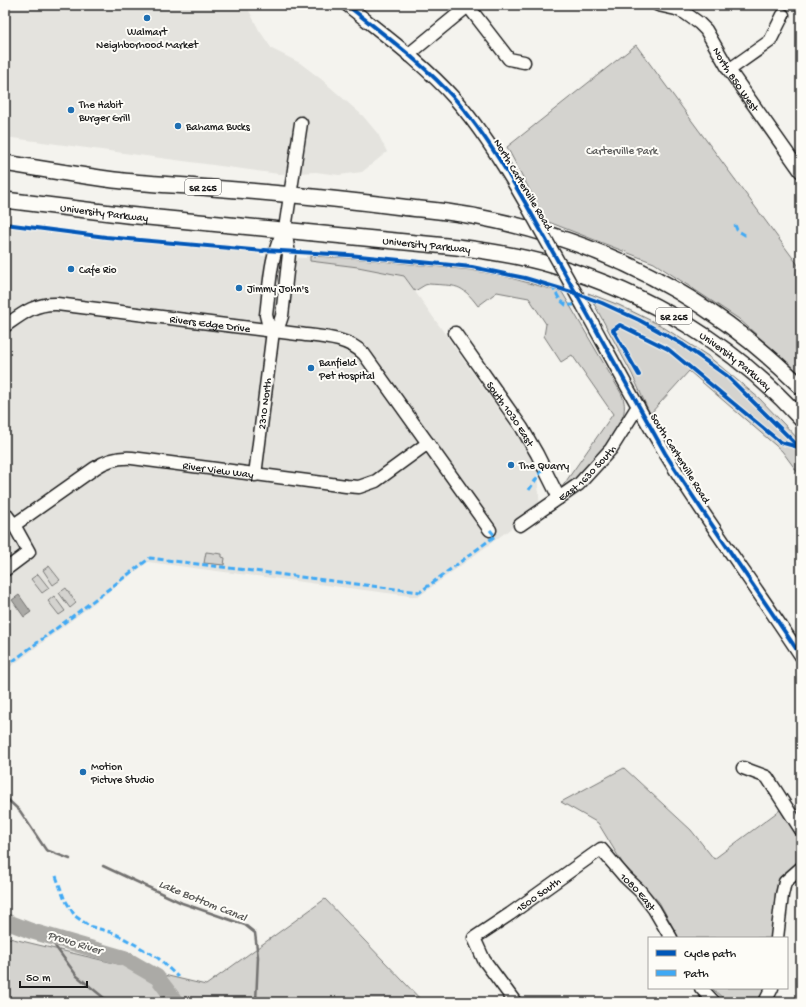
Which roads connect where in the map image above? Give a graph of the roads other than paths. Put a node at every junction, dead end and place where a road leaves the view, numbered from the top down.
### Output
1 (348, 5) edge
2 (469, 5) edge
3 (658, 5) edge
4 (783, 15) dead end
5 (408, 54) junction
6 (524, 62) dead end
7 (729, 70) junction
8 (301, 123) dead end
9 (5, 163) edge
10 (801, 172) edge
11 (290, 194) junction
12 (5, 200) edge
13 (285, 229) junction
14 (558, 261) joint
15 (5, 326) edge
16 (272, 331) junction
17 (455, 333) dead end
18 (801, 387) edge
19 (638, 406) junction
20 (801, 419) edge
21 (428, 443) junction
22 (255, 475) junction
23 (559, 498) junction
24 (5, 513) edge
25 (14, 525) junction
26 (520, 525) dead end
27 (490, 530) dead end
28 (5, 570) edge
29 (801, 656) edge
30 (744, 768) dead end
31 (801, 830) edge
32 (601, 848) joint
33 (801, 868) edge
34 (670, 937) edge
35 (777, 937) edge
36 (702, 989) edge
37 (772, 989) edge
38 (515, 1002) edge
39 (714, 1002) edge
40 (765, 1002) edge

1 - 5 street, North Carterville Road
2 - 5 street
2 - 6 street
3 - 7 street, North 850 West
4 - 7 street
5 - 14 street, North Carterville Road, bridge
7 - 10 street, North 850 West
8 - 11 street, 2310 North
9 - 11 main road, University Parkway / SR 265
11 - 13 street, 2310 North
11 - 18 main road, University Parkway / SR 265
12 - 13 main road, University Parkway / SR 265
13 - 16 street, 2310 North
13 - 20 main road, University Parkway / SR 265
14 - 19 street, South Carterville Road, bridge
15 - 16 street, Rivers Edge Drive
16 - 21 street, Rivers Edge Drive
16 - 22 street, 2310 North
17 - 23 street, South 1030 East
19 - 23 street, East 1630 South
19 - 29 street, South Carterville Road
21 - 22 street, River View Way
21 - 27 street, Rivers Edge Drive
22 - 25 street, River View Way
23 - 26 street, East 1630 South
24 - 25 street
25 - 28 street
30 - 31 street
32 - 34 street, 1080 East
32 - 38 street, 1500 South
33 - 35 street
36 - 39 street
37 - 40 street

